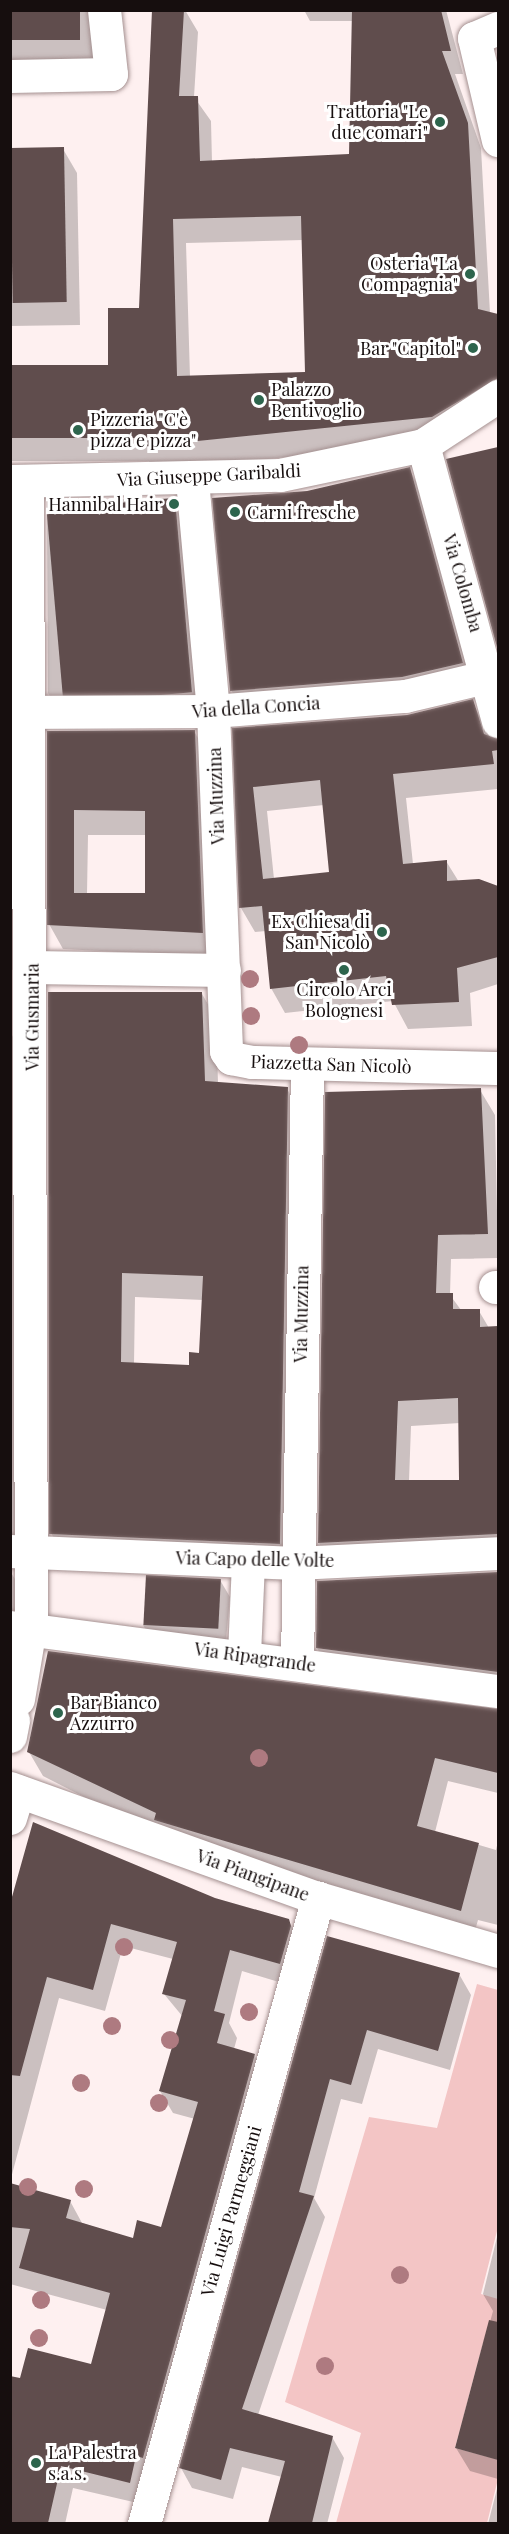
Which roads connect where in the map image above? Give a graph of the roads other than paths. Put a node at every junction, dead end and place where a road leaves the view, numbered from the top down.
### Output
1 (104, 10) edge
2 (498, 28) edge
3 (10, 76) edge
4 (498, 140) edge
5 (498, 396) edge
6 (423, 445) junction
7 (192, 480) junction
8 (19, 482) edge
9 (495, 676) edge
10 (213, 711) junction
11 (21, 712) edge
12 (498, 721) edge
13 (32, 968) junction
14 (224, 970) junction
15 (307, 1065) junction
16 (498, 1068) edge
17 (21, 1551) edge
18 (498, 1553) edge
19 (248, 1561) junction
20 (296, 1563) junction
21 (20, 1628) edge
22 (244, 1654) junction
23 (297, 1662) junction
24 (498, 1691) edge
25 (14, 1718) edge
26 (13, 1799) edge
27 (318, 1898) junction
28 (498, 1951) edge
29 (144, 2523) edge

1 - 3 street
2 - 4 street
5 - 6 street, Via Giuseppe Garibaldi
6 - 7 street, Via Giuseppe Garibaldi
6 - 9 street, Via Colomba
7 - 8 street, Via Giuseppe Garibaldi
7 - 10 street, Via Muzzina
8 - 11 street, Via Gusmaria
9 - 10 street, Via della Concia
9 - 12 street, Via Colomba
10 - 11 street, Via della Concia
10 - 14 street, Via Muzzina
11 - 13 street, Via Gusmaria
13 - 14 street
13 - 17 street, Via Gusmaria
14 - 15 street, Piazzetta San Nicolò
15 - 16 street, Piazzetta San Nicolò
15 - 20 street, Via Muzzina
17 - 19 street, Via Capo delle Volte
17 - 21 street, Via Gusmaria
18 - 20 street, Via Capo delle Volte
19 - 20 street, Via Capo delle Volte
19 - 22 street
20 - 23 street, Via Muzzina
21 - 22 street, Via Ripagrande
21 - 25 street, Via Gusmaria
22 - 23 street, Via Ripagrande
23 - 24 street, Via Ripagrande
26 - 27 street, Via Piangipane
27 - 28 street, Via Piangipane
27 - 29 street, Via Luigi Parmeggiani

